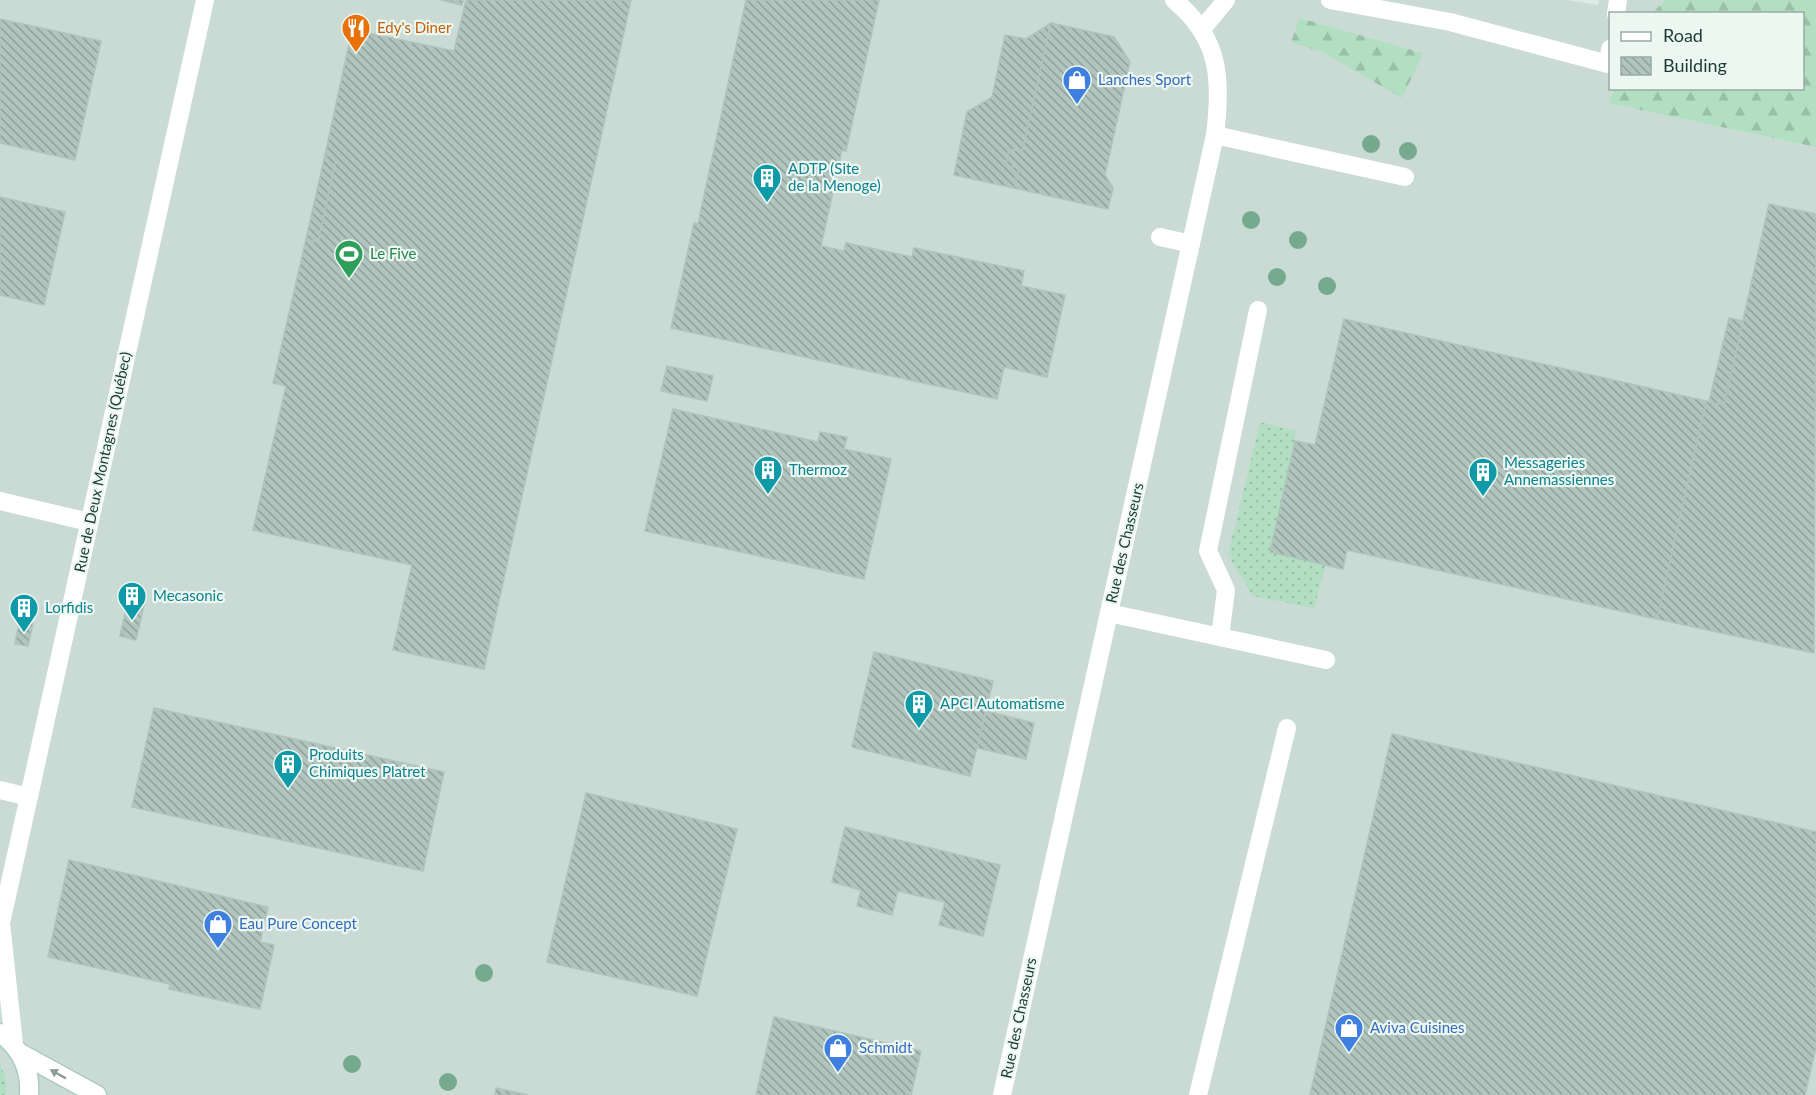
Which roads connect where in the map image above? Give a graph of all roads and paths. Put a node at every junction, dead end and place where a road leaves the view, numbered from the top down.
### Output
1 (205, 0) edge
2 (1174, 0) edge
3 (1226, 0) edge
4 (1330, 0) edge
5 (1202, 29) junction
6 (1609, 59) edge
7 (1215, 135) junction
8 (1405, 177) dead end
9 (1160, 237) dead end
10 (1191, 244) junction
11 (1258, 310) dead end
12 (0, 501) edge
13 (89, 522) junction
14 (1109, 613) junction
15 (1220, 638) junction
16 (1326, 660) dead end
17 (1287, 728) dead end
18 (0, 790) edge
19 (28, 797) junction
20 (0, 924) edge
21 (11, 1043) edge
22 (28, 1095) edge
23 (96, 1095) edge
24 (1002, 1095) edge
25 (1198, 1095) edge

1 - 13 street, Rue de Deux Montagnes (Québec)
2 - 5 street
3 - 5 street
4 - 6 street
5 - 7 street, Rue des Chasseurs
7 - 8 street
7 - 10 street, Rue des Chasseurs
9 - 10 street
10 - 14 street, Rue des Chasseurs
11 - 15 street
12 - 13 street
13 - 19 street, Rue de Deux Montagnes (Québec)
14 - 15 street
14 - 24 street, Rue des Chasseurs
15 - 16 street
17 - 25 street
18 - 19 street
19 - 20 street, Rue de Deux Montagnes (Québec)
20 - 21 street, Rue de Deux Montagnes (Québec)
21 - 22 street, Rue de Deux Montagnes (Québec)
23 -> 21 street

